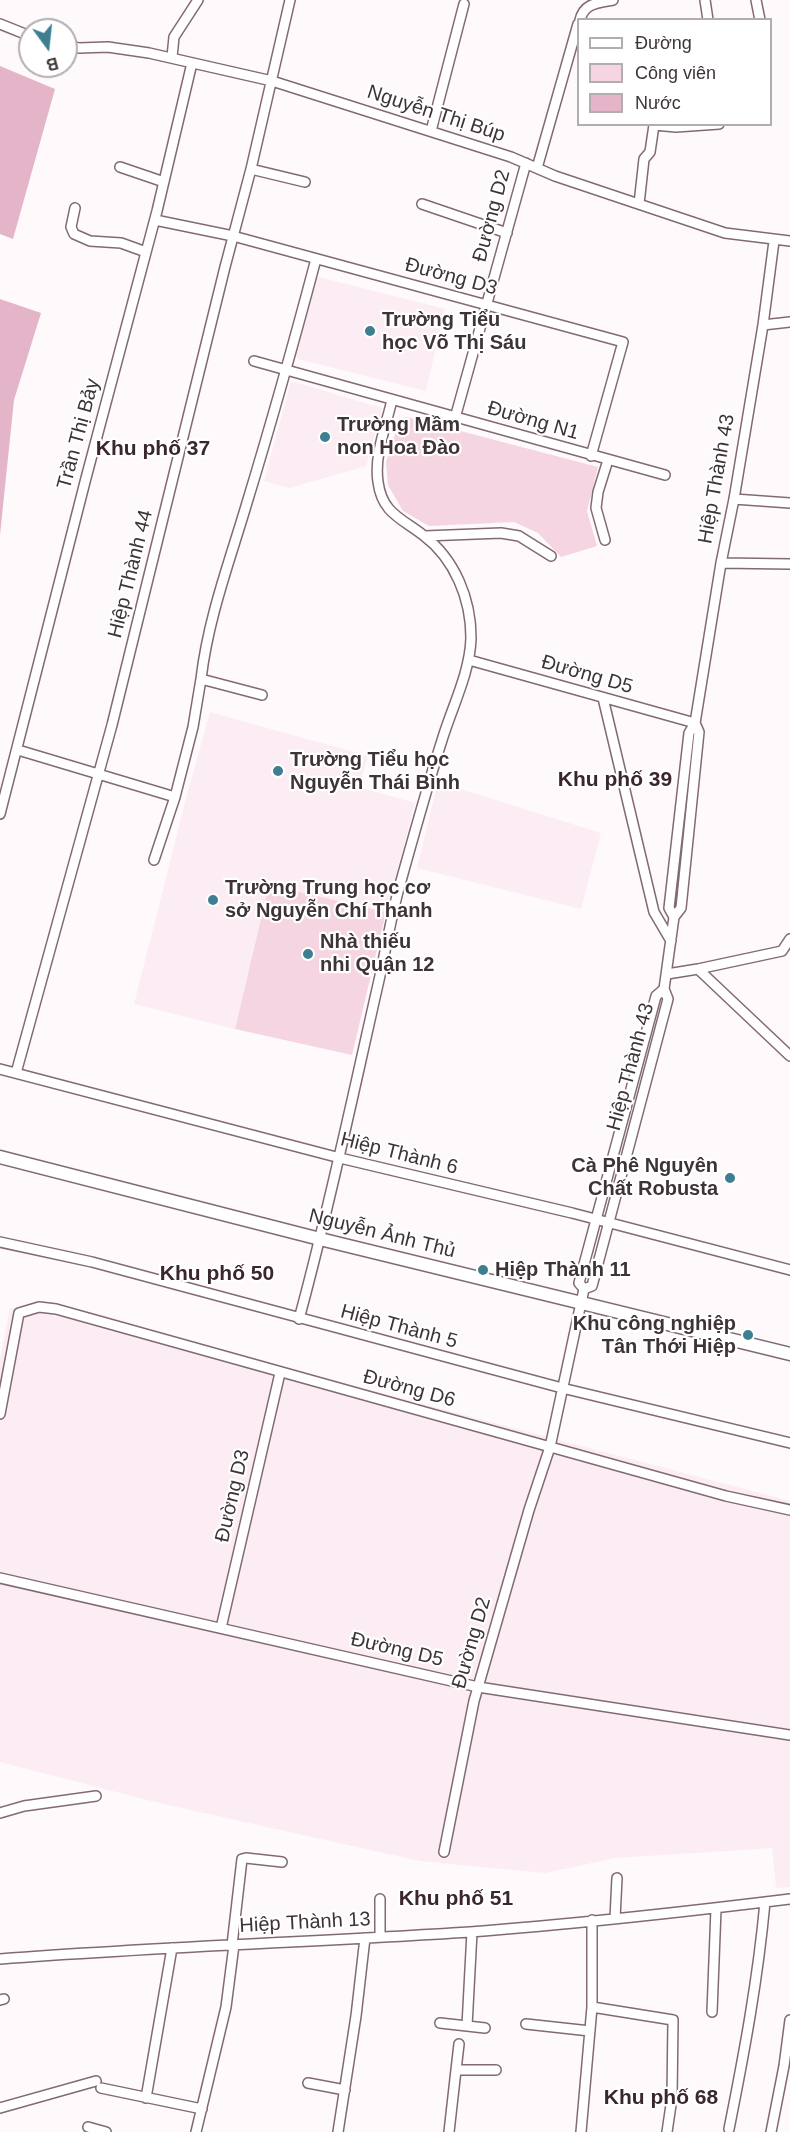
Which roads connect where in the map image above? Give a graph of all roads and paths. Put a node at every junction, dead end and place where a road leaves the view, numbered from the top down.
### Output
1 (198, 0) edge
2 (290, 0) edge
3 (612, 0) edge
4 (705, 0) edge
5 (756, 0) edge
6 (464, 4) dead end
7 (580, 18) edge
8 (708, 18) edge
9 (760, 18) edge
10 (0, 24) edge
11 (577, 29) edge
12 (18, 31) edge
13 (78, 48) edge
14 (172, 57) junction
15 (192, 63) junction
16 (272, 81) junction
17 (654, 126) edge
18 (665, 126) edge
19 (694, 126) edge
20 (431, 131) junction
21 (526, 163) junction
22 (120, 167) dead end
23 (537, 168) junction
24 (251, 169) junction
25 (164, 182) junction
26 (305, 182) dead end
27 (422, 204) dead end
28 (639, 204) junction
29 (75, 208) dead end
30 (155, 220) junction
31 (507, 233) junction
32 (233, 236) junction
33 (774, 241) junction
34 (790, 241) edge
35 (146, 252) junction
36 (316, 259) junction
37 (486, 306) junction
38 (790, 322) edge
39 (763, 325) junction
40 (254, 361) dead end
41 (287, 370) junction
42 (392, 400) junction
43 (455, 418) junction
44 (591, 456) junction
45 (608, 460) junction
46 (664, 475) dead end
47 (734, 499) junction
48 (790, 503) edge
49 (424, 536) junction
50 (605, 540) dead end
51 (551, 556) dead end
52 (720, 563) junction
53 (790, 564) edge
54 (469, 660) junction
55 (201, 679) junction
56 (262, 695) dead end
57 (603, 698) junction
58 (695, 723) junction
59 (18, 750) junction
60 (98, 774) junction
61 (175, 797) junction
62 (0, 814) edge
63 (154, 860) dead end
64 (790, 939) edge
65 (671, 941) junction
66 (698, 969) junction
67 (667, 974) junction
68 (664, 988) junction
69 (790, 1056) edge
70 (0, 1069) edge
71 (16, 1073) junction
72 (0, 1157) edge
73 (340, 1158) junction
74 (596, 1220) junction
75 (608, 1223) junction
76 (321, 1239) junction
77 (0, 1242) edge
78 (790, 1270) edge
79 (584, 1289) junction
80 (581, 1303) junction
81 (299, 1318) junction
82 (790, 1354) edge
83 (280, 1373) junction
84 (562, 1388) junction
85 (0, 1414) edge
86 (790, 1443) edge
87 (550, 1447) junction
88 (790, 1510) edge
89 (0, 1578) edge
90 (221, 1628) junction
91 (478, 1687) junction
92 (790, 1736) edge
93 (96, 1796) dead end
94 (0, 1813) edge
95 (444, 1852) dead end
96 (282, 1862) dead end
97 (617, 1878) dead end
98 (380, 1899) dead end
99 (790, 1899) edge
100 (765, 1902) junction
101 (716, 1909) junction
102 (615, 1918) junction
103 (592, 1920) junction
104 (472, 1932) junction
105 (380, 1937) junction
106 (365, 1938) junction
107 (233, 1945) junction
108 (172, 1947) junction
109 (0, 1959) edge
110 (592, 2007) junction
111 (712, 2012) dead end
112 (790, 2020) edge
113 (440, 2023) dead end
114 (526, 2024) dead end
115 (467, 2026) junction
116 (485, 2028) dead end
117 (590, 2031) junction
118 (459, 2044) dead end
119 (456, 2070) junction
120 (496, 2070) dead end
121 (308, 2083) dead end
122 (345, 2090) junction
123 (146, 2098) junction
124 (0, 2108) edge
125 (202, 2109) junction
126 (88, 2127) dead end
127 (729, 2129) dead end
128 (106, 2132) edge
129 (196, 2132) edge
130 (338, 2132) edge
131 (449, 2132) edge
132 (581, 2132) edge
133 (667, 2132) edge
134 (771, 2132) edge

1 - 14 street
2 - 16 street, Hiệp Thành 44
3 - 7 street
4 - 8 street
5 - 9 street
6 - 20 street
10 - 12 street
11 - 23 street
13 - 14 street, Nguyễn Thị Búp
14 - 15 street, Nguyễn Thị Búp
15 - 16 street, Nguyễn Thị Búp
15 - 25 street, Trần Thị Bảy
16 - 20 street, Nguyễn Thị Búp
16 - 24 street, Hiệp Thành 44
17 - 28 street
18 - 19 street
20 - 21 street, Nguyễn Thị Búp
21 - 23 street, Nguyễn Thị Búp
21 - 31 street, Đường D2
22 - 25 street
23 - 28 street, Nguyễn Thị Búp
24 - 26 street
24 - 32 street, Hiệp Thành 44
25 - 30 street, Trần Thị Bảy
27 - 31 street
28 - 33 street, Nguyễn Thị Búp
29 - 35 street
30 - 32 street, Đường D3
30 - 35 street, Trần Thị Bảy
31 - 37 street, Đường D2
32 - 36 street, Đường D3
32 - 60 street, Hiệp Thành 44
33 - 34 street, Nguyễn Thị Búp
33 - 39 street, Hiệp Thành 43
35 - 59 street, Trần Thị Bảy
36 - 37 street, Đường D3
36 - 41 street
37 - 43 street, Đường D2
37 - 44 street, Đường D3
38 - 39 street
39 - 47 street, Hiệp Thành 43
40 - 41 street, Đường N1
41 - 42 street, Đường N1
41 - 55 street
42 - 43 street, Đường N1
42 - 49 street
43 - 44 street, Đường N1
44 - 45 street, Đường N1
45 - 46 street, Đường N1
45 - 50 street
47 - 48 street
47 - 52 street, Hiệp Thành 43
49 - 51 street
49 - 54 street
52 - 53 street
52 - 58 street, Hiệp Thành 43
54 - 57 street, Đường D5
54 - 73 street
55 - 56 street
55 - 61 street
57 - 58 street, Đường D5
57 - 65 street
58 - 65 street, Hiệp Thành 43
59 - 60 street
59 - 62 street, Trần Thị Bảy
60 - 61 street
60 - 71 street, Hiệp Thành 44
61 - 63 street
64 - 66 street
65 - 67 street, Hiệp Thành 43
66 - 67 street
66 - 69 street
67 - 68 street, Hiệp Thành 43
68 - 74 street, Hiệp Thành 43
68 - 75 street, Hiệp Thành 43
70 - 71 street, Hiệp Thành 6
71 - 73 street, Hiệp Thành 6
72 - 76 main road, Nguyễn Ảnh Thủ
73 - 74 street, Hiệp Thành 6
73 - 76 street
74 - 75 street, Hiệp Thành 6
74 - 79 street, Hiệp Thành 43
75 - 78 street, Hiệp Thành 6
75 - 79 street, Hiệp Thành 43
76 - 80 main road, Nguyễn Ảnh Thủ
76 - 81 street
77 - 81 street, Hiệp Thành 5
79 - 80 street, Hiệp Thành 43
80 - 82 main road, Nguyễn Ảnh Thủ
80 - 84 street, Hiệp Thành 43
81 - 84 street, Hiệp Thành 5
83 - 85 street, Đường D6
83 - 87 street, Đường D6
83 - 90 street, Đường D3
84 - 86 street, Hiệp Thành 5
84 - 87 street, Hiệp Thành 43
87 - 88 street, Đường D6
87 - 91 street, Đường D2
89 - 90 street, Đường D5
90 - 91 street, Đường D5
91 - 92 street, Đường D5
91 - 95 street, Đường D2
93 - 94 street
96 - 107 street
97 - 102 street
98 - 105 street
99 - 100 street, Hiệp Thành 13
100 - 101 street, Hiệp Thành 13
100 - 127 street
101 - 102 street, Hiệp Thành 13
101 - 111 street
102 - 103 street, Hiệp Thành 13
103 - 104 street, Hiệp Thành 13
103 - 110 street
104 - 105 street, Hiệp Thành 13
104 - 115 street
105 - 106 street, Hiệp Thành 13
106 - 107 street, Hiệp Thành 13
106 - 122 street
107 - 108 street, Hiệp Thành 13
107 - 125 street
108 - 109 street, Hiệp Thành 13
108 - 123 street
110 - 117 street
110 - 133 street
112 - 134 street
113 - 115 street
114 - 117 street
115 - 116 street
117 - 132 street
118 - 119 street
119 - 120 street
119 - 131 street
121 - 122 street
122 - 130 street
123 - 124 street
123 - 125 street
125 - 129 street
126 - 128 street

